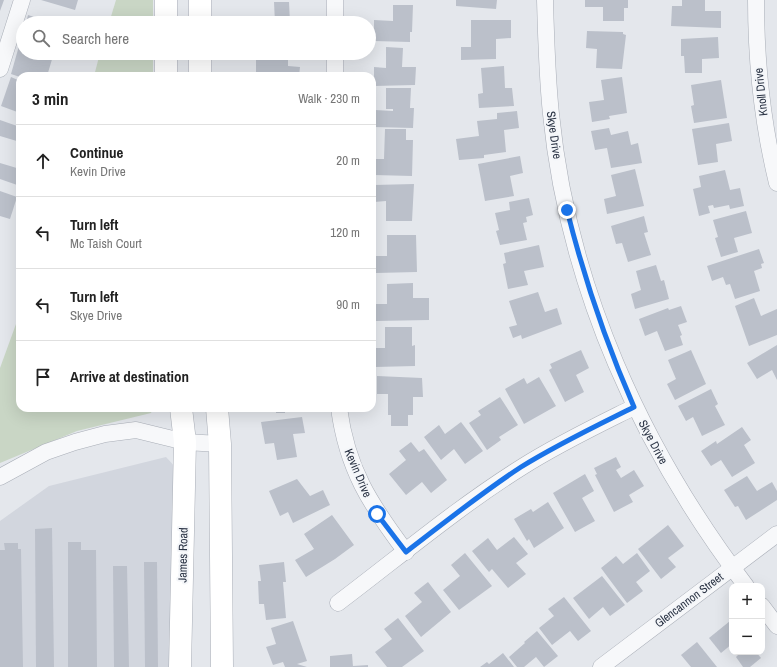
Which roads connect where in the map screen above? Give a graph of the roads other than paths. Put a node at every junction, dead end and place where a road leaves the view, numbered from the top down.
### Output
1 (22, 0) edge
2 (166, 0) edge
3 (200, 0) edge
4 (335, 0) edge
5 (545, 0) edge
6 (756, 0) edge
7 (17, 16) edge
8 (166, 16) edge
9 (200, 16) edge
10 (335, 16) edge
11 (16, 19) edge
12 (166, 60) edge
13 (200, 60) edge
14 (335, 60) edge
15 (0, 69) edge
16 (166, 72) edge
17 (200, 72) edge
18 (335, 72) edge
19 (777, 183) edge
20 (634, 407) junction
21 (182, 412) edge
22 (217, 412) edge
23 (340, 412) edge
24 (185, 442) junction
25 (220, 444) junction
26 (0, 477) edge
27 (777, 534) edge
28 (406, 552) junction
29 (732, 568) junction
30 (744, 583) edge
31 (338, 603) dead end
32 (765, 610) edge
33 (777, 626) edge
34 (180, 667) edge
35 (222, 667) edge
36 (601, 667) edge

1 - 7 street
2 - 8 main road
3 - 9 main road
4 - 10 street
5 - 20 street, Skye Drive
6 - 19 street, Knoll Drive
11 - 15 street
12 - 16 main road
13 - 17 main road
14 - 18 street
20 - 28 street
20 - 29 street, Skye Drive
21 - 24 main road, James Road
22 - 25 main road
23 - 28 street, Kevin Drive
24 - 25 street
24 - 26 street
24 - 34 main road, James Road
25 - 35 main road
27 - 29 street, Glencannon Street
28 - 31 street
29 - 30 street, Skye Drive
29 - 36 street, Glencannon Street
32 - 33 street

